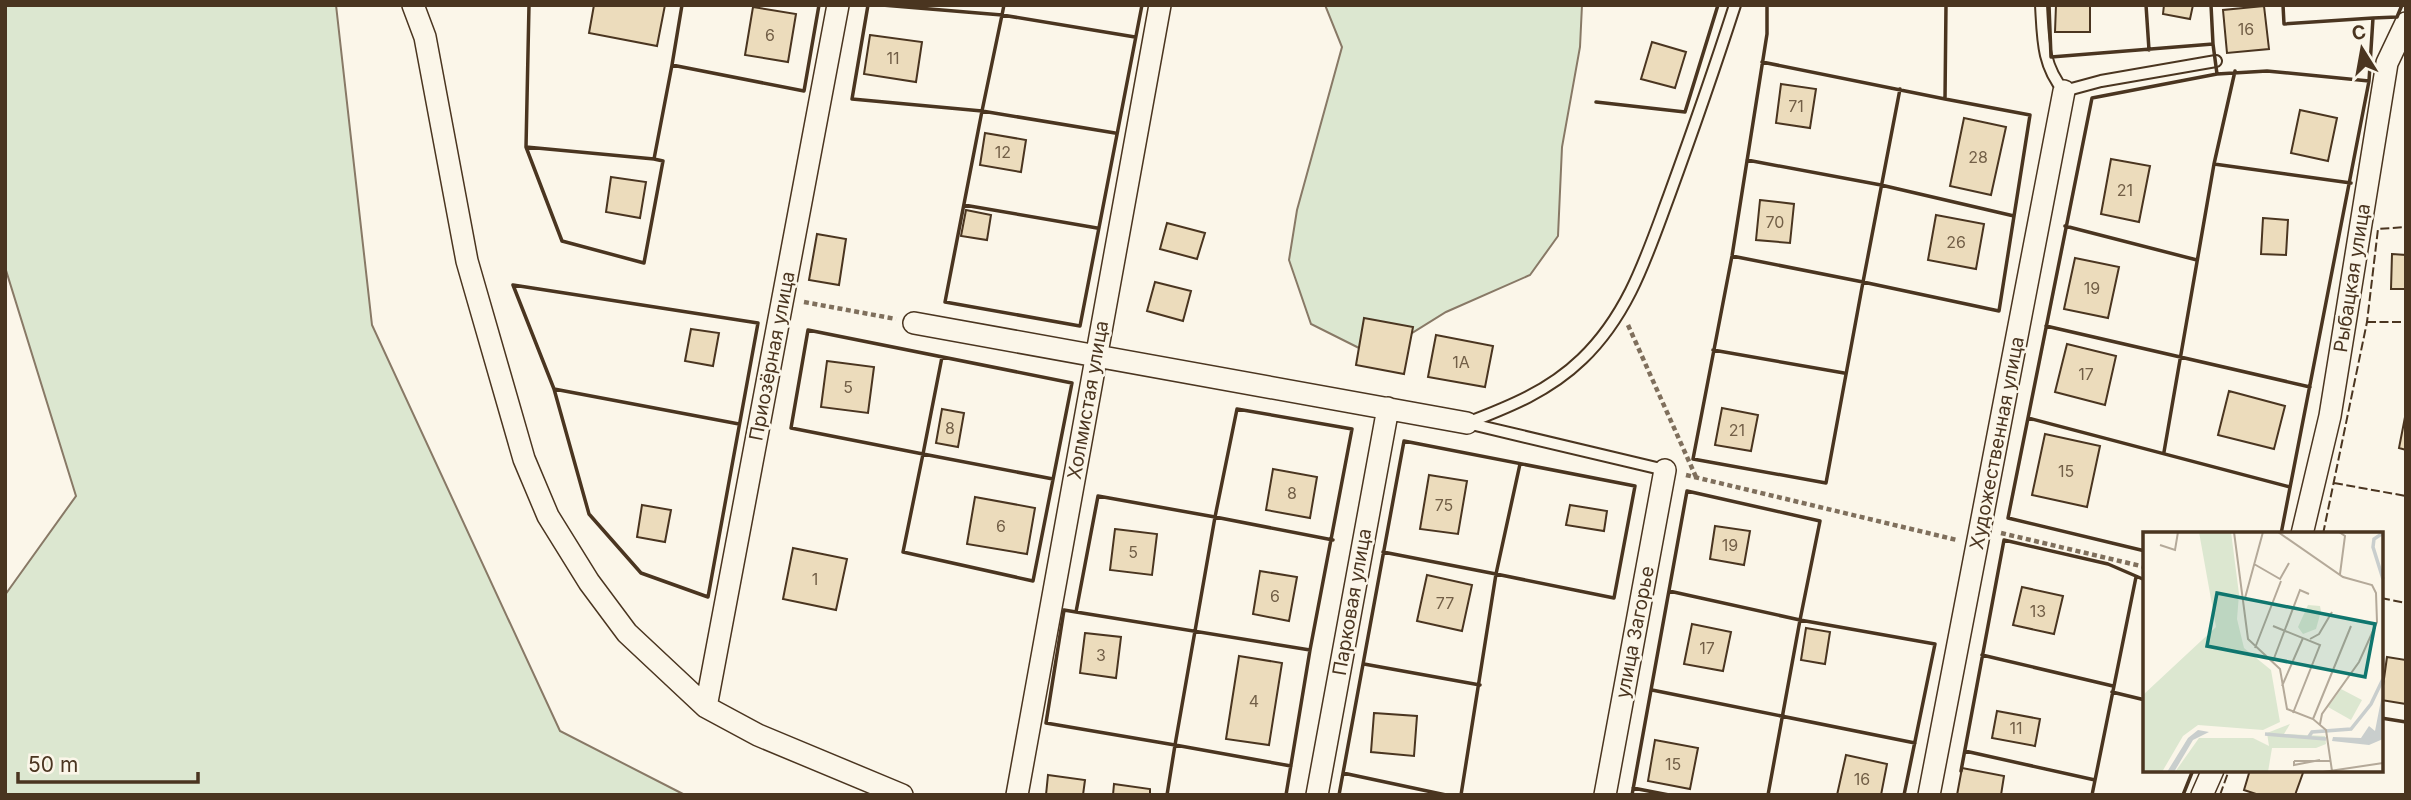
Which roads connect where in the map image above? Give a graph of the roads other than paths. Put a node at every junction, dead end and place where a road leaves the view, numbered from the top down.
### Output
1 (413, 5) edge
2 (425, 5) edge
3 (838, 5) edge
4 (1160, 5) edge
5 (1735, 5) edge
6 (2041, 5) edge
7 (2406, 23) edge
8 (425, 37) junction
9 (2216, 61) dead end
10 (2064, 91) junction
11 (914, 323) road end
12 (1096, 355) junction
13 (1388, 408) junction
14 (1467, 423) junction
15 (1665, 470) joint
16 (2302, 532) edge
17 (706, 707) junction
18 (2212, 772) edge
19 (902, 795) edge
20 (1017, 795) edge
21 (1317, 795) edge
22 (1605, 795) edge
23 (1929, 795) edge
24 (2202, 795) edge

1 - 8 street
2 - 8 street
3 - 17 street, Приозёрная улица
4 - 12 street, Холмистая улица
5 - 14 lane
6 - 10 lane
7 - 16 street, Рыбацкая улица
8 - 17 street
9 - 10 lane
10 - 23 street, Художественная улица
11 - 12 street
12 - 13 street
12 - 20 street, Холмистая улица
13 - 14 street
13 - 21 street, Парковая улица
14 - 15 lane
15 - 22 street, улица Загорье
17 - 19 street
18 - 24 street

